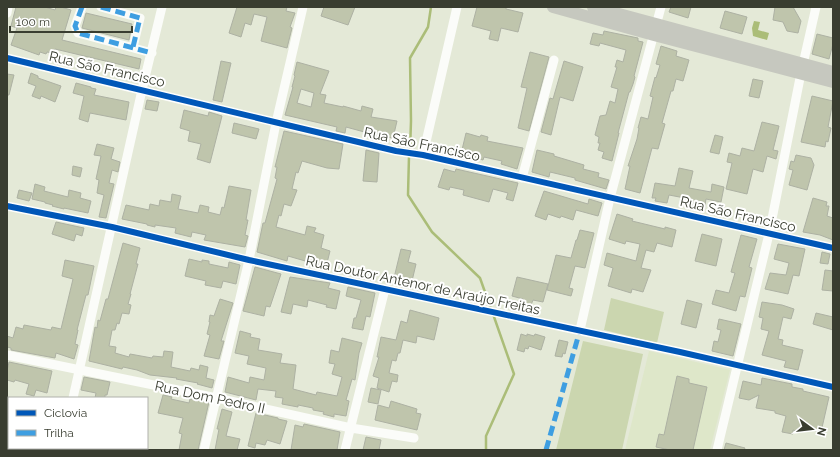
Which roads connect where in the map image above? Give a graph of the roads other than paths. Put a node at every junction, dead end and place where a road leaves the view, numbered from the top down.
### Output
1 (8, 7) edge
2 (82, 7) edge
3 (101, 7) edge
4 (162, 7) edge
5 (303, 7) edge
6 (457, 7) edge
7 (552, 7) edge
8 (593, 7) edge
9 (661, 7) edge
10 (816, 7) edge
11 (7, 13) edge
12 (656, 23) junction
13 (654, 35) junction
14 (133, 47) junction
15 (152, 53) junction
16 (7, 58) edge
17 (554, 60) dead end
18 (802, 68) junction
19 (833, 72) edge
20 (833, 82) edge
21 (142, 90) junction
22 (276, 123) junction
23 (423, 155) junction
24 (522, 178) junction
25 (610, 198) junction
26 (7, 206) edge
27 (112, 227) junction
28 (769, 234) junction
29 (833, 248) edge
30 (249, 260) junction
31 (385, 289) junction
32 (580, 330) junction
33 (7, 355) edge
34 (737, 365) junction
35 (80, 370) junction
36 (833, 387) edge
37 (73, 397) edge
38 (217, 398) junction
39 (351, 428) junction
40 (414, 438) dead end
41 (204, 450) edge
42 (345, 450) edge
43 (717, 450) edge

1 - 11 street
2 - 14 street
3 - 14 street
4 - 15 street
5 - 22 street
6 - 23 street
7 - 13 main road
8 - 12 main road
9 - 12 street
10 - 18 street
12 - 13 street
12 - 18 main road
13 - 18 main road
13 - 25 street
14 - 15 street
15 - 21 street
16 - 21 street, Rua São Francisco
17 - 24 street
18 - 19 main road
18 - 20 main road
18 - 28 street
21 - 22 street, Rua São Francisco
21 - 27 street
22 - 23 street, Rua São Francisco
22 - 30 street
23 - 24 street, Rua São Francisco
24 - 25 street, Rua São Francisco
25 - 28 street, Rua São Francisco
25 - 32 street
26 - 27 street, Rua Doutor Antenor de Araújo Freitas
27 - 30 street, Rua Doutor Antenor de Araújo Freitas
27 - 35 street
28 - 29 street, Rua São Francisco
28 - 34 street
30 - 31 street, Rua Doutor Antenor de Araújo Freitas
30 - 38 street
31 - 32 street, Rua Doutor Antenor de Araújo Freitas
31 - 39 street
32 - 34 street, Rua Doutor Antenor de Araújo Freitas
33 - 35 street, Rua Dom Pedro II
34 - 36 street, Rua Doutor Antenor de Araújo Freitas
34 - 43 street
35 - 37 street
35 - 38 street, Rua Dom Pedro II
38 - 39 street, Rua Dom Pedro II
38 - 41 street
39 - 40 street, Rua Dom Pedro II
39 - 42 street

